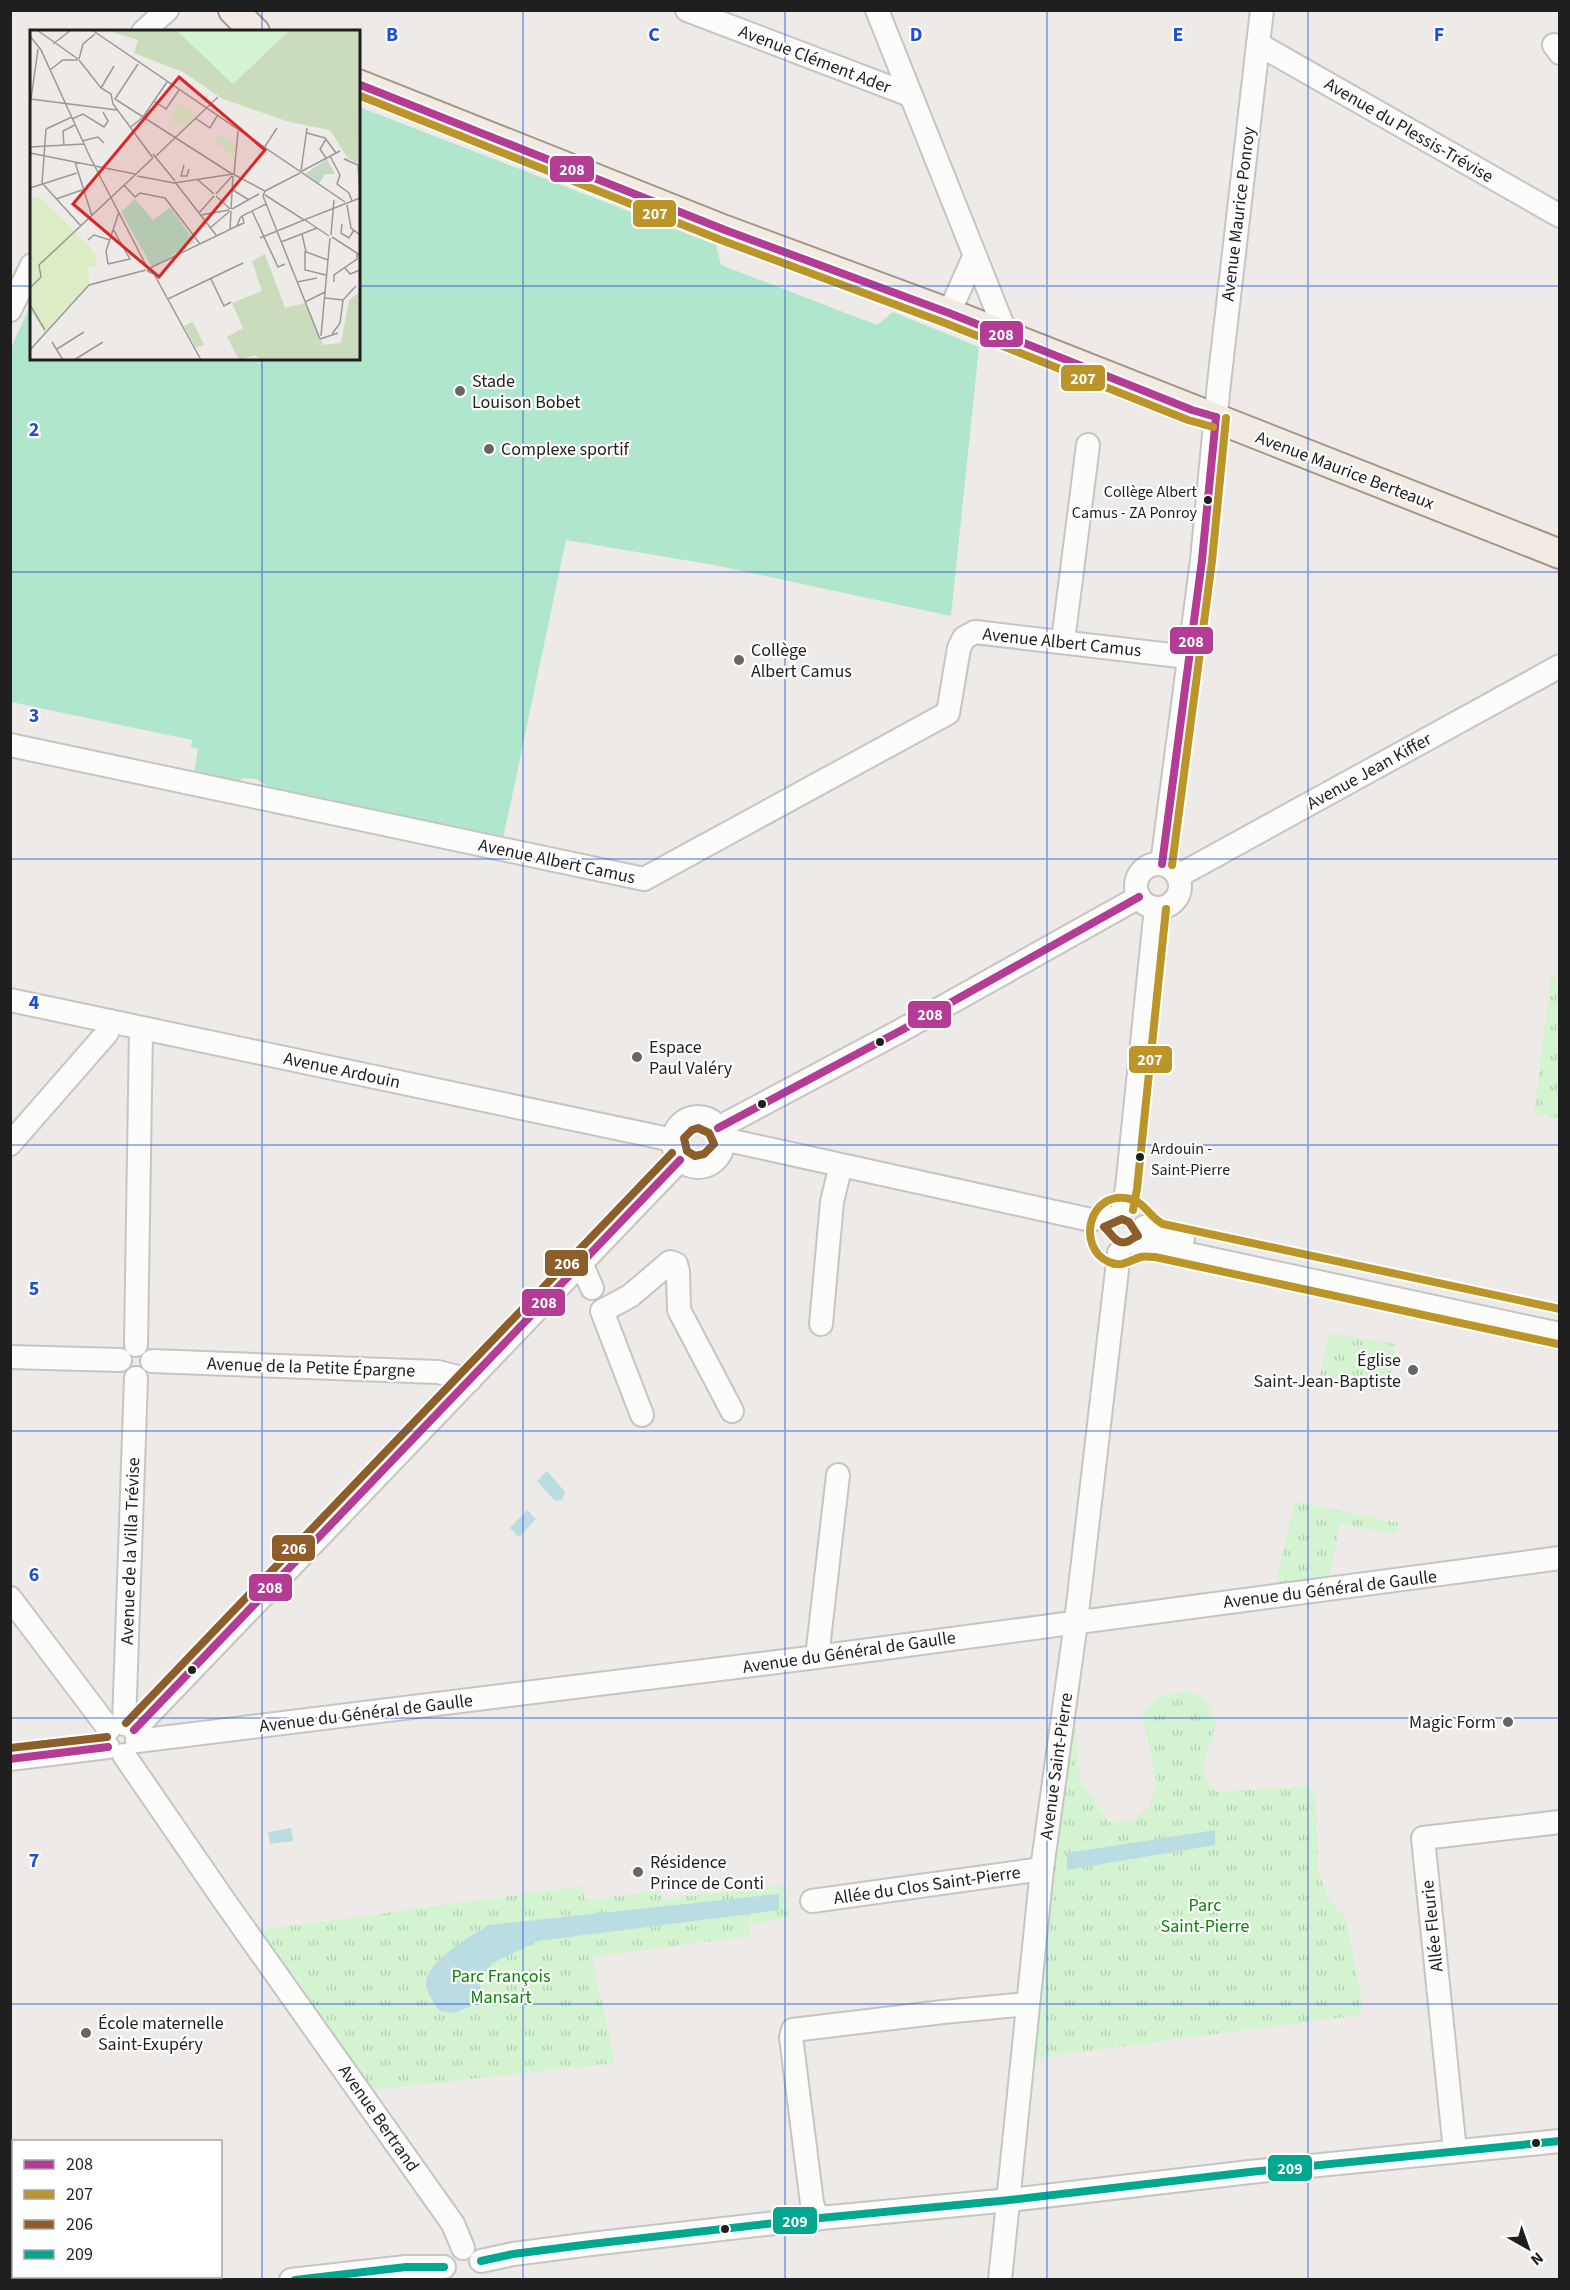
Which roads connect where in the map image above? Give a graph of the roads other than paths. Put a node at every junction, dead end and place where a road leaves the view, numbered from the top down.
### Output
1 (167, 10) edge
2 (233, 10) edge
3 (687, 10) edge
4 (877, 10) edge
5 (1262, 10) edge
6 (146, 30) edge
7 (253, 30) edge
8 (1258, 44) junction
9 (360, 85) edge
10 (910, 95) junction
11 (1560, 216) edge
12 (974, 257) junction
13 (30, 269) edge
14 (10, 310) edge
15 (949, 314) junction
16 (1007, 336) junction
17 (1216, 417) junction
18 (1088, 445) dead end
19 (1560, 554) edge
20 (1052, 640) junction
21 (1188, 657) junction
22 (1560, 666) edge
23 (10, 745) edge
24 (1170, 870) junction
25 (1148, 902) junction
26 (10, 1000) edge
27 (110, 1021) junction
28 (141, 1028) junction
29 (721, 1140) junction
30 (10, 1144) edge
31 (677, 1150) junction
32 (838, 1177) junction
33 (1109, 1221) junction
34 (1134, 1242) junction
35 (581, 1263) junction
36 (592, 1288) dead end
37 (1560, 1320) edge
38 (821, 1324) dead end
39 (1560, 1334) edge
40 (128, 1353) junction
41 (10, 1357) edge
42 (152, 1361) junction
43 (136, 1378) junction
44 (470, 1380) junction
45 (732, 1411) dead end
46 (642, 1415) dead end
47 (838, 1475) dead end
48 (1560, 1558) edge
49 (10, 1598) edge
50 (1076, 1622) junction
51 (817, 1657) junction
52 (123, 1738) junction
53 (10, 1759) edge
54 (1560, 1822) edge
55 (1042, 1869) junction
56 (812, 1901) dead end
57 (1028, 2004) junction
58 (1560, 2141) edge
59 (1455, 2151) junction
60 (1010, 2200) junction
61 (817, 2219) junction
62 (474, 2263) edge
63 (446, 2273) edge
64 (291, 2280) edge
65 (1000, 2280) edge

1 - 6 street
2 - 7 main road
3 - 10 street, Avenue Clément Ader
4 - 10 street, Avenue Clément Ader
5 - 8 street, Avenue Maurice Ponroy
8 - 11 street, Avenue du Plessis-Trévise
8 - 17 street, Avenue Maurice Ponroy
9 - 15 main road, Avenue Maurice Berteaux
10 - 12 street, Avenue Clément Ader
12 - 15 street
12 - 16 street, Avenue Clément Ader
13 - 14 street
15 - 16 main road, Avenue Maurice Berteaux
16 - 17 main road, Avenue Maurice Berteaux
17 - 19 main road, Avenue Maurice Berteaux
17 - 21 street
18 - 20 street
20 - 21 street, Avenue Albert Camus
20 - 23 street, Avenue Albert Camus
21 - 24 street
22 - 24 street, Avenue Jean Kiffer
24 - 25 street
24 - 25 street
25 - 29 street
25 - 33 street
26 - 27 street, Avenue Ardouin
27 - 28 street, Avenue Ardouin
27 - 30 street
28 - 31 street, Avenue Ardouin
28 - 40 street
29 - 31 street
29 - 31 street
29 - 32 street
29 - 33 street
31 - 35 street
32 - 33 street
32 - 38 street
33 - 34 street
33 - 34 street
34 - 37 street
34 - 39 street
34 - 50 street, Avenue Saint-Pierre
35 - 36 street
35 - 44 street
40 - 41 street
40 - 42 street
40 - 43 street
42 - 43 street
42 - 44 street, Avenue de la Petite Épargne
43 - 52 street, Avenue de la Villa Trévise
44 - 52 street
45 - 46 street
47 - 51 street
48 - 50 street, Avenue du Général de Gaulle
49 - 52 street, Avenue Bertrand
50 - 51 street, Avenue du Général de Gaulle
50 - 55 street, Avenue Saint-Pierre
51 - 52 street, Avenue du Général de Gaulle
52 - 53 street, Avenue du Général de Gaulle
52 - 62 street, Avenue Bertrand
54 - 59 street, Allée Fleurie
55 - 56 street, Allée du Clos Saint-Pierre
55 - 57 street, Avenue Saint-Pierre
57 - 60 street, Avenue Saint-Pierre
57 - 61 street
58 - 59 street
59 - 60 street
60 - 61 street
60 - 65 street, Avenue Saint-Pierre
61 - 62 street
62 - 63 street
63 - 64 street

